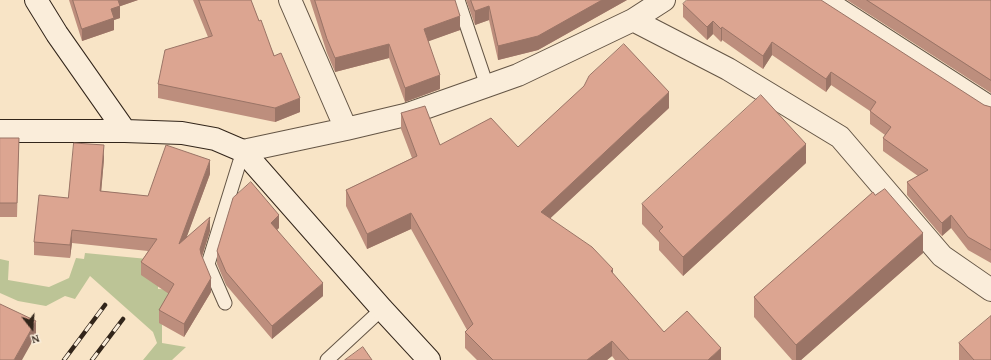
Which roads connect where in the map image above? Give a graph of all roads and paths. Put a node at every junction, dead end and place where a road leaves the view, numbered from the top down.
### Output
1 (36, 0) edge
2 (290, 0) edge
3 (458, 0) edge
4 (664, 0) edge
5 (824, 0) edge
6 (633, 20) junction
7 (487, 86) junction
8 (991, 108) edge
9 (346, 129) junction
10 (0, 131) edge
11 (125, 131) junction
12 (243, 151) junction
13 (991, 290) edge
14 (225, 303) dead end
15 (382, 309) junction
16 (326, 360) edge
17 (430, 360) edge

1 - 11 street
2 - 9 street
3 - 7 lane
4 - 6 street
5 - 8 street
6 - 7 street
6 - 13 street
7 - 9 street
9 - 12 street
10 - 11 street
11 - 12 street
12 - 14 lane
12 - 15 street
15 - 16 lane
15 - 17 street

